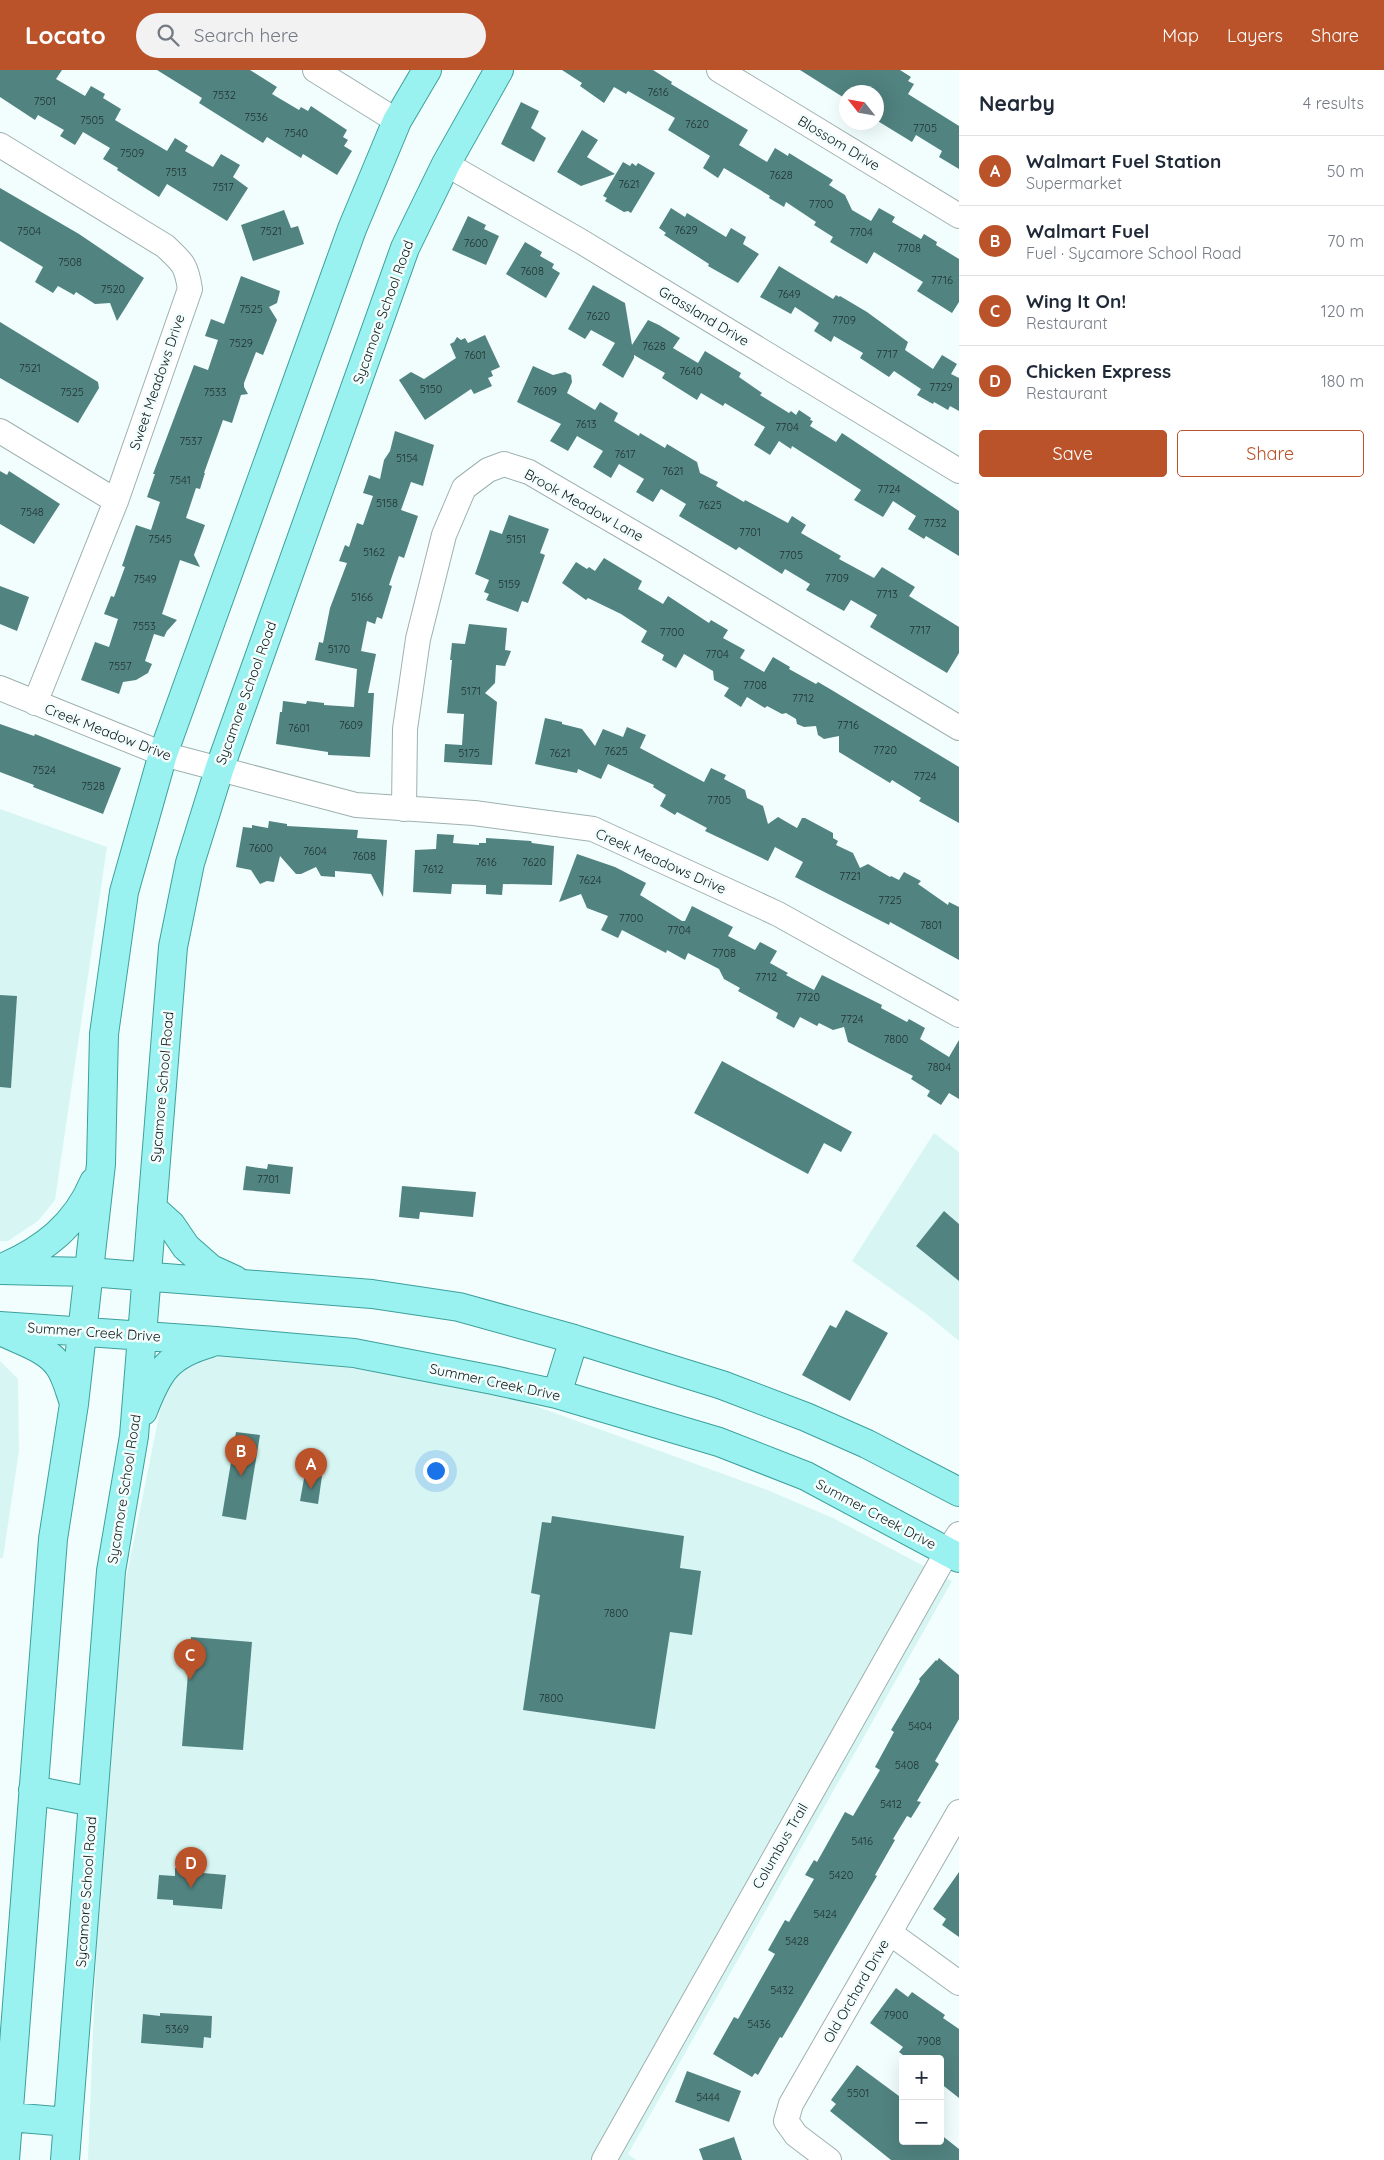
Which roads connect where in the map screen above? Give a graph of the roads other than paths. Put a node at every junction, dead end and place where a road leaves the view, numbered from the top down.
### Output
1 (316, 70) edge
2 (427, 70) edge
3 (499, 70) edge
4 (719, 70) edge
5 (397, 121) junction
6 (0, 144) edge
7 (446, 164) junction
8 (959, 216) edge
9 (0, 431) edge
10 (959, 471) edge
11 (116, 501) junction
12 (0, 688) edge
13 (35, 703) junction
14 (959, 728) edge
15 (163, 754) junction
16 (219, 770) junction
17 (404, 808) junction
18 (959, 1015) edge
19 (101, 1164) junction
20 (152, 1208) junction
21 (0, 1269) edge
22 (89, 1272) junction
23 (147, 1277) junction
24 (243, 1284) junction
25 (0, 1326) edge
26 (0, 1331) edge
27 (82, 1332) junction
28 (142, 1336) junction
29 (574, 1339) junction
30 (216, 1341) junction
31 (557, 1394) junction
32 (74, 1404) junction
33 (134, 1436) junction
34 (959, 1492) edge
35 (955, 1548) edge
36 (33, 1790) junction
37 (93, 1802) junction
38 (959, 1812) edge
39 (890, 1933) junction
40 (959, 1983) edge
41 (9, 2117) junction
42 (68, 2122) junction
43 (5, 2160) edge
44 (65, 2160) edge
45 (604, 2160) edge
46 (829, 2160) edge

1 - 5 street
2 - 5 main road
3 - 7 main road, Sycamore School Road
4 - 8 street, Blossom Drive
5 - 15 main road
6 - 11 street, Sweet Meadows Drive
7 - 10 street, Grassland Drive
7 - 16 main road, Sycamore School Road
9 - 11 street
11 - 13 street, Sweet Meadows Drive
12 - 13 street, Creek Meadow Drive
13 - 15 street, Creek Meadow Drive
14 - 17 street, Brook Meadow Lane
15 - 16 street, Creek Meadow Drive
15 - 19 main road
16 - 17 street, Creek Meadows Drive
16 - 20 main road, Sycamore School Road
17 - 18 street, Creek Meadows Drive
19 - 21 main road
19 - 22 main road
20 - 23 main road, Sycamore School Road
20 - 24 main road
21 - 22 main road
22 - 23 main road
22 - 27 main road
23 - 24 main road
23 - 28 main road, Sycamore School Road
24 - 29 main road
25 - 27 main road, Summer Creek Drive
26 - 32 main road
27 - 28 main road, Summer Creek Drive
27 - 32 main road
28 - 30 main road, Summer Creek Drive
28 - 33 main road, Sycamore School Road
29 - 31 main road
29 - 34 main road
30 - 31 main road, Summer Creek Drive
30 - 33 main road
31 - 35 main road, Summer Creek Drive
32 - 36 main road
33 - 37 main road, Sycamore School Road
35 - 45 street, Columbus Trail
36 - 37 main road
36 - 41 main road
37 - 42 main road, Sycamore School Road
38 - 39 street, Old Orchard Drive
39 - 40 street
39 - 46 street, Old Orchard Drive
41 - 42 main road
41 - 43 main road
42 - 44 main road, Sycamore School Road

